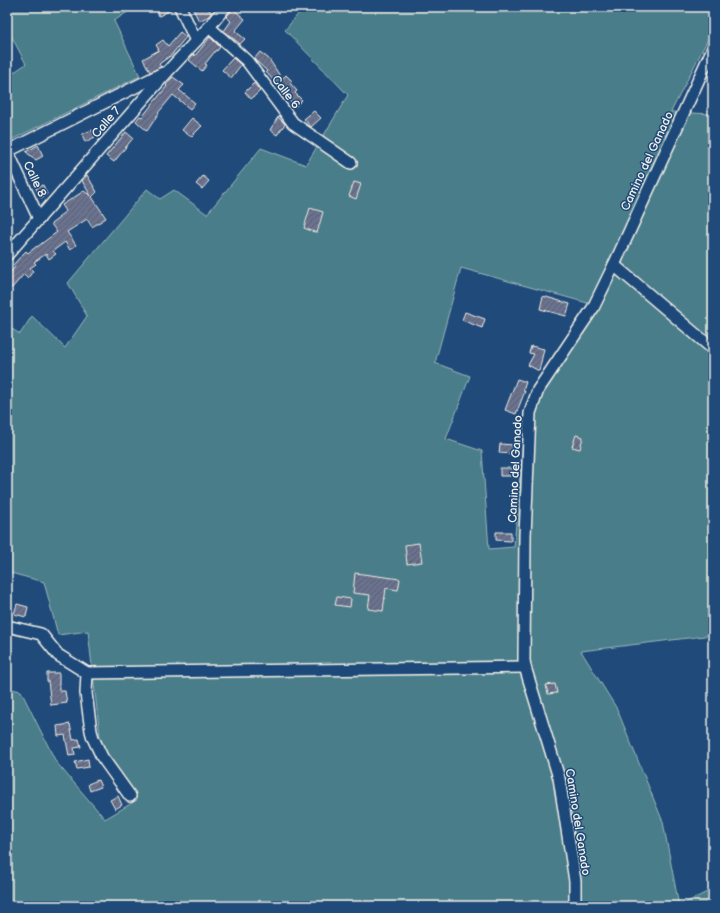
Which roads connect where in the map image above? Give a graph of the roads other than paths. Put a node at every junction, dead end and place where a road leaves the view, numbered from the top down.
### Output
1 (180, 7) edge
2 (226, 7) edge
3 (209, 27) junction
4 (196, 41) junction
5 (713, 48) edge
6 (169, 70) junction
7 (7, 150) edge
8 (351, 163) dead end
9 (39, 219) junction
10 (7, 255) edge
11 (614, 265) junction
12 (713, 349) edge
13 (7, 626) edge
14 (525, 667) junction
15 (88, 672) junction
16 (130, 796) dead end
17 (575, 906) edge

1 - 4 street
2 - 3 street, Calle 7
3 - 4 street, Calle 7
3 - 8 street, Calle 6
4 - 6 street, Calle 7
5 - 11 street, Camino del Ganado
6 - 7 street
6 - 9 street, Calle 7
7 - 9 street, Calle 8
9 - 10 street, Calle 7
11 - 12 street
11 - 14 street, Camino del Ganado
13 - 15 street
14 - 15 street
14 - 17 street, Camino del Ganado
15 - 16 street

